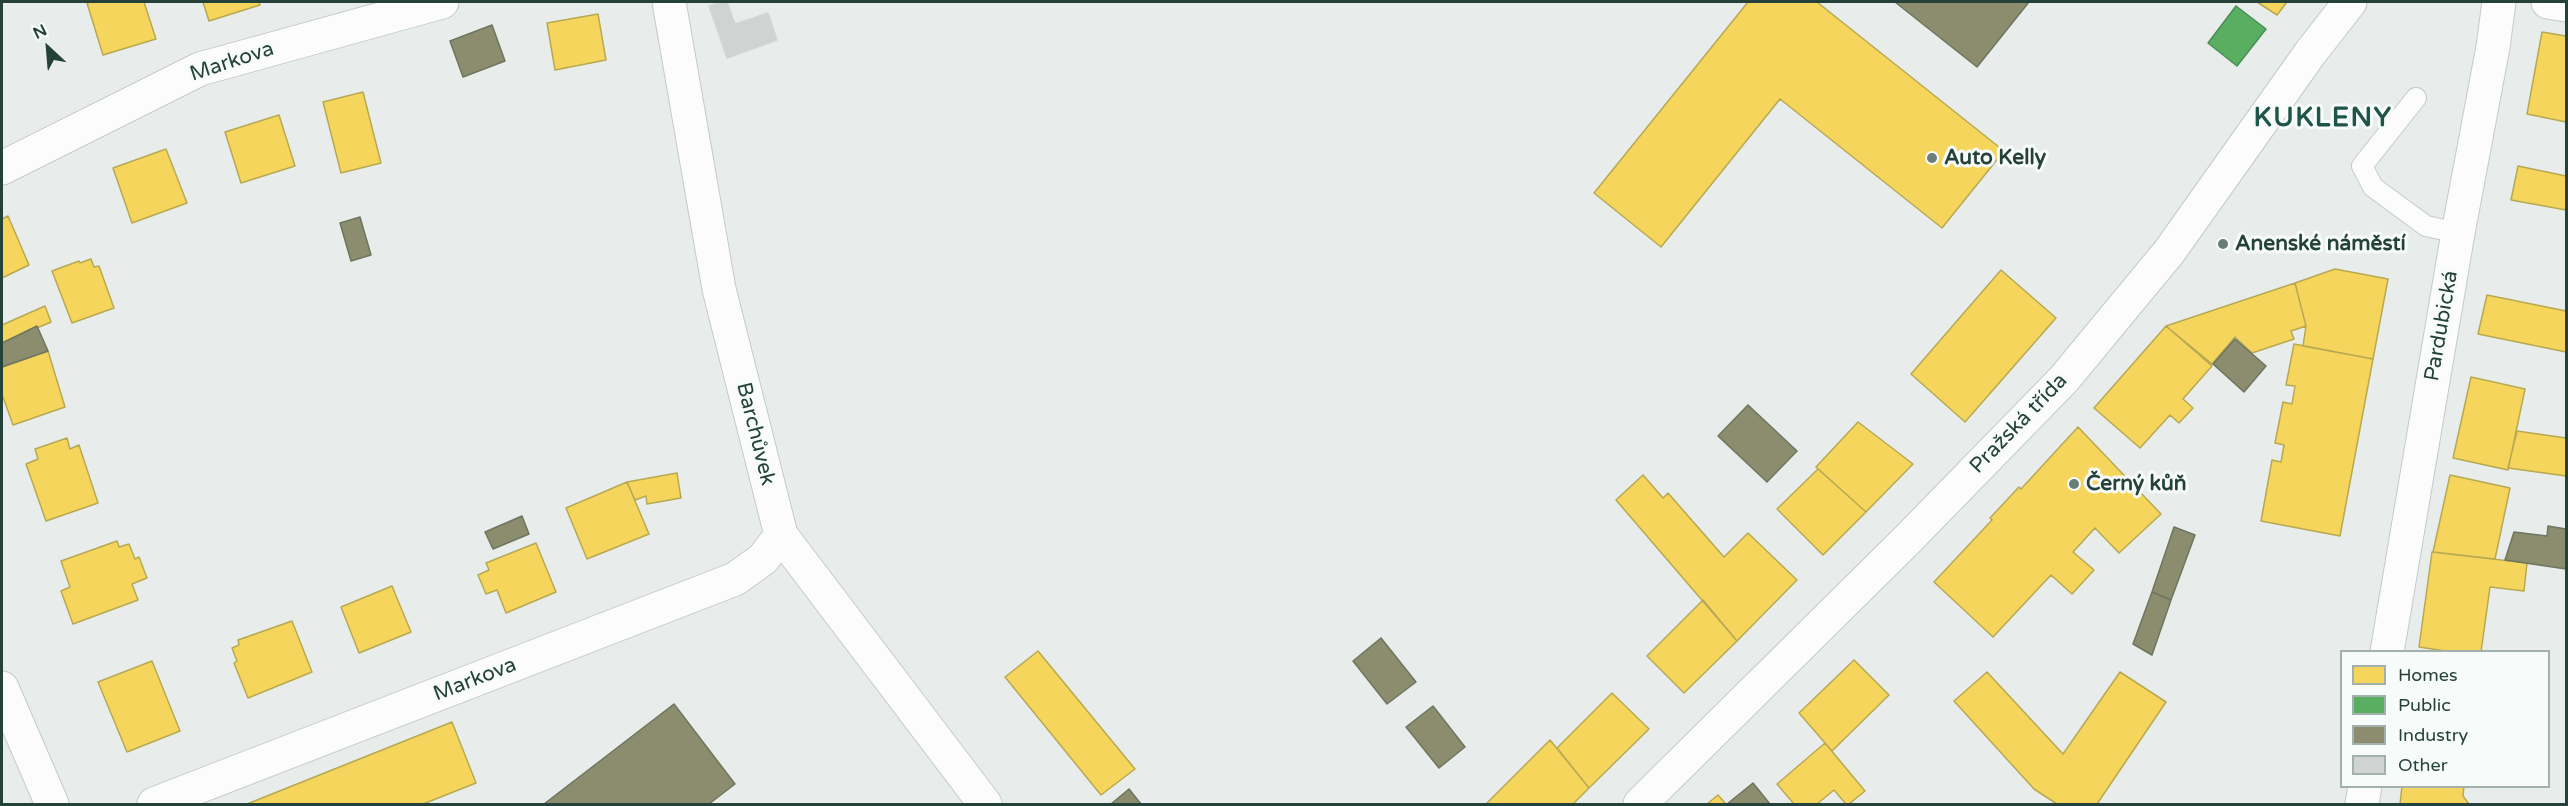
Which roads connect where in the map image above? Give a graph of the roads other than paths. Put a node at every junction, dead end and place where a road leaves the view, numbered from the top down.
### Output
1 (442, 2) edge
2 (669, 2) edge
3 (2350, 2) edge
4 (2499, 2) edge
5 (2548, 2) edge
6 (2566, 5) edge
7 (2416, 98) dead end
8 (2, 168) edge
9 (2458, 233) junction
10 (781, 535) junction
11 (2387, 650) edge
12 (2, 688) edge
13 (2365, 788) edge
14 (52, 804) edge
15 (154, 804) edge
16 (985, 804) edge
17 (1640, 804) edge
18 (2362, 804) edge

1 - 8 street, Markova
2 - 10 street, Barchůvek
3 - 17 street, Pražská třída
4 - 9 street, Pardubická
5 - 6 street
7 - 9 lane
9 - 11 street, Pardubická
10 - 15 street, Markova
10 - 16 street, Barchůvek
12 - 14 street
13 - 18 street

